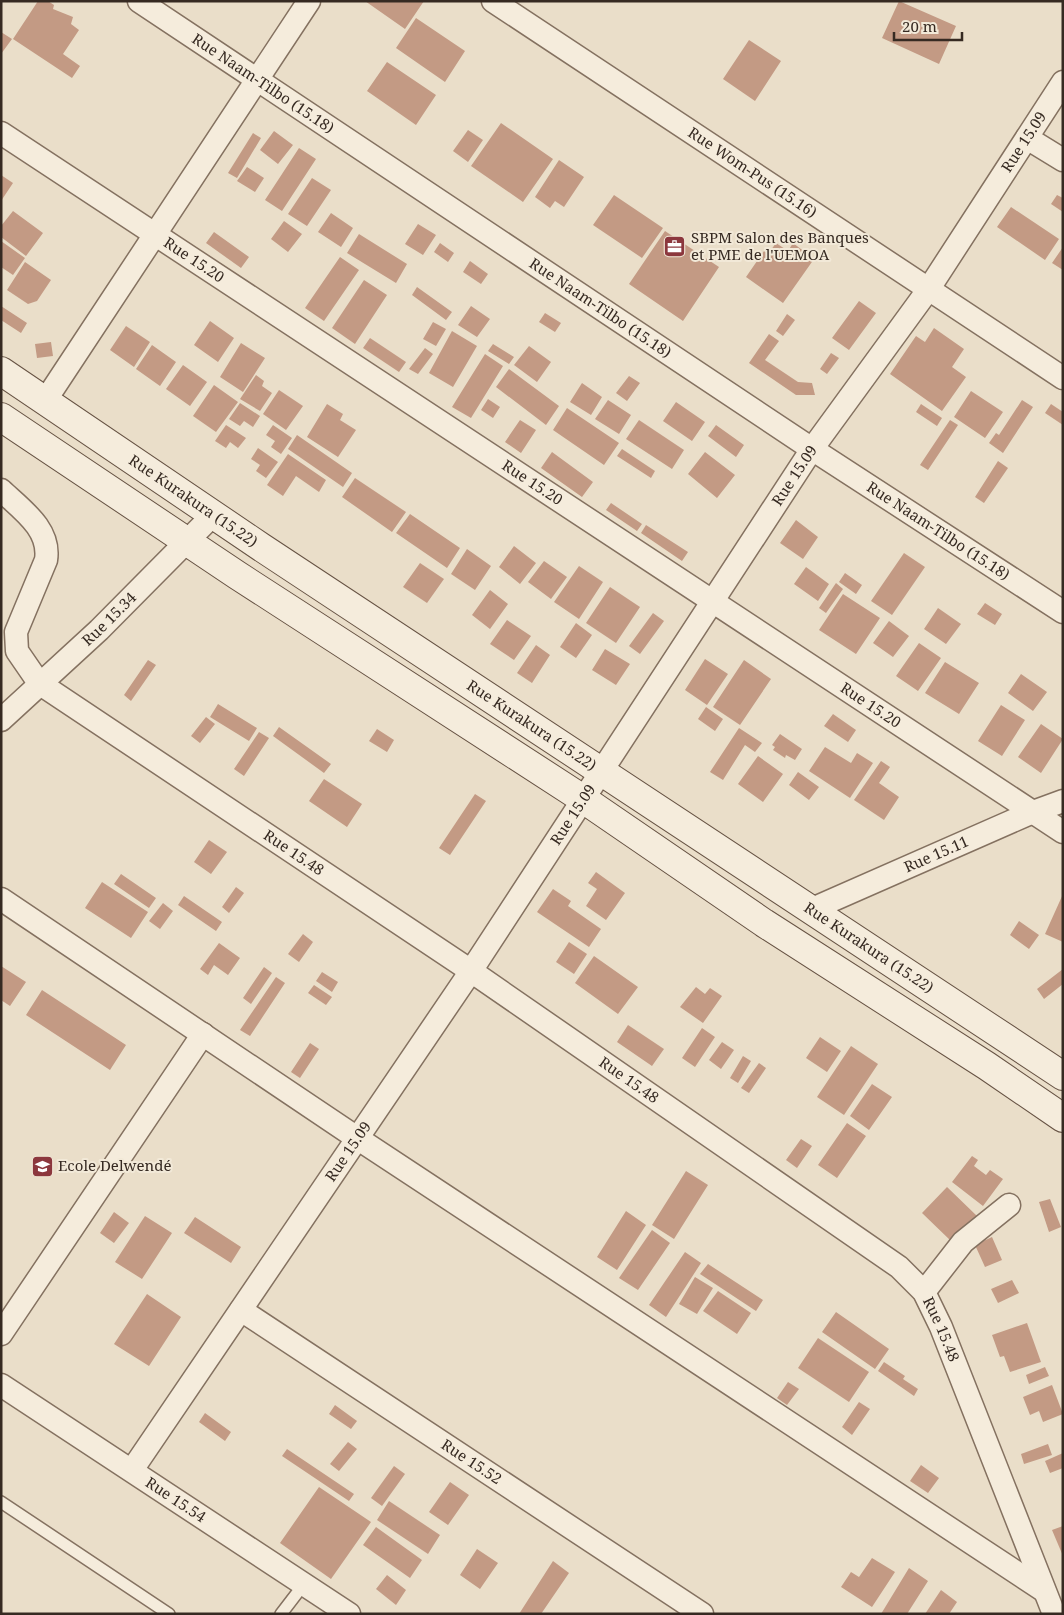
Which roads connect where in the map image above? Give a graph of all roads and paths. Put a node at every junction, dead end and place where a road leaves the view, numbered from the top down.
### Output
1 (139, 1) edge
2 (309, 1) edge
3 (494, 1) edge
4 (257, 79) junction
5 (1063, 82) edge
6 (1, 134) edge
7 (1027, 138) junction
8 (1063, 160) edge
9 (154, 234) junction
10 (928, 290) junction
11 (1, 371) edge
12 (1063, 378) edge
13 (45, 401) junction
14 (1, 417) edge
15 (812, 449) junction
16 (1, 490) edge
17 (213, 515) junction
18 (187, 541) junction
19 (712, 600) junction
20 (1063, 612) edge
21 (39, 683) junction
22 (1, 720) edge
23 (601, 770) junction
24 (582, 799) junction
25 (1063, 801) edge
26 (1033, 812) junction
27 (1063, 832) edge
28 (1, 899) edge
29 (810, 910) junction
30 (471, 971) junction
31 (203, 1034) junction
32 (1063, 1076) edge
33 (1063, 1118) edge
34 (357, 1138) junction
35 (1009, 1205) dead end
36 (924, 1292) junction
37 (241, 1310) junction
38 (1, 1334) edge
39 (1, 1385) edge
40 (132, 1470) junction
41 (1, 1502) edge
42 (304, 1584) junction
43 (1043, 1590) junction
44 (169, 1614) edge
45 (281, 1614) edge
46 (349, 1614) edge
47 (702, 1614) edge
48 (1054, 1614) edge

1 - 4 street, Rue Naam-Tilbo (15.18)
2 - 4 street
3 - 10 street, Rue Wom-Pus (15.16)
4 - 9 street
4 - 15 street, Rue Naam-Tilbo (15.18)
5 - 7 street, Rue 15.09
6 - 9 street, Rue 15.20
7 - 8 street
7 - 10 street, Rue 15.09
9 - 13 street
9 - 19 street, Rue 15.20
10 - 12 street, Rue Wom-Pus (15.16)
10 - 15 street, Rue 15.09
11 - 13 main road, Rue Kurakura (15.22)
13 - 17 main road, Rue Kurakura (15.22)
14 - 18 main road
15 - 19 street, Rue 15.09
15 - 20 street, Rue Naam-Tilbo (15.18)
16 - 21 street
17 - 18 street, Rue 15.34
17 - 23 main road, Rue Kurakura (15.22)
18 - 21 street, Rue 15.34
18 - 24 main road
19 - 23 street, Rue 15.09
19 - 26 street, Rue 15.20
21 - 22 street, Rue 15.34
21 - 30 street, Rue 15.48
23 - 24 street, Rue 15.09
23 - 29 main road, Rue Kurakura (15.22)
24 - 30 street, Rue 15.09
24 - 33 main road
25 - 26 street, Rue 15.11
26 - 27 street, Rue 15.20
26 - 29 street, Rue 15.11
28 - 31 street
29 - 32 main road, Rue Kurakura (15.22)
30 - 34 street, Rue 15.09
30 - 36 street, Rue 15.48
31 - 34 street
31 - 38 street
34 - 37 street, Rue 15.09
34 - 43 street
35 - 36 street
36 - 43 street, Rue 15.48
37 - 40 street, Rue 15.09
37 - 47 street, Rue 15.52
39 - 40 street, Rue 15.54
40 - 42 street, Rue 15.54
41 - 44 lane
42 - 45 lane
42 - 46 street, Rue 15.54
43 - 48 street, Rue 15.48

